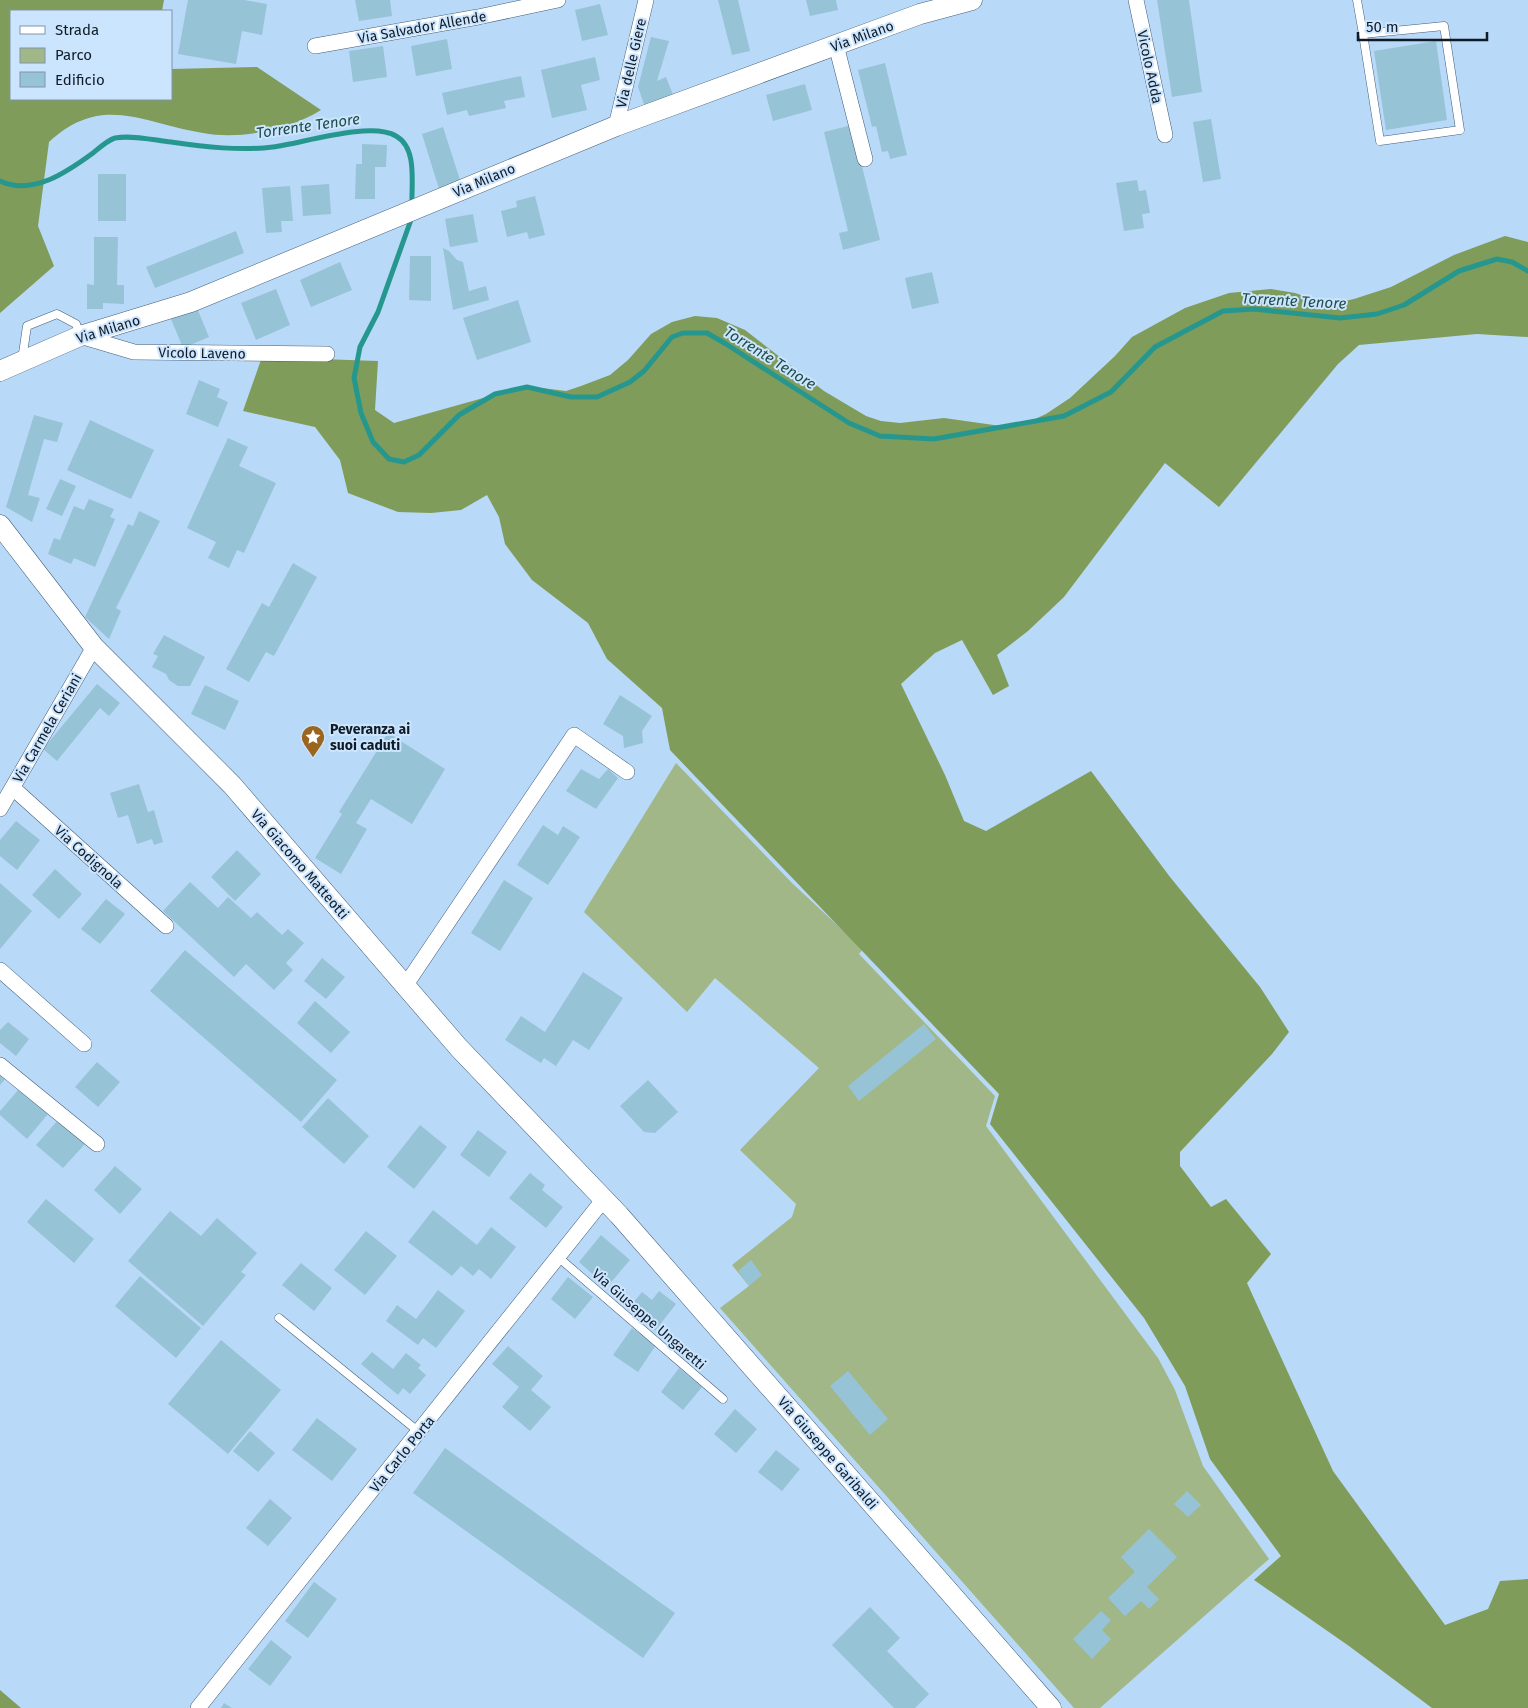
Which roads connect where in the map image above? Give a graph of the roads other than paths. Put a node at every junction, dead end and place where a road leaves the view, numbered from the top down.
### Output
1 (558, 0) edge
2 (646, 0) edge
3 (972, 0) edge
4 (1136, 0) edge
5 (1357, 0) edge
6 (1363, 34) junction
7 (836, 45) junction
8 (315, 46) dead end
9 (616, 126) junction
10 (1165, 135) dead end
11 (865, 160) dead end
12 (80, 336) junction
13 (327, 354) dead end
14 (22, 360) junction
15 (0, 371) edge
16 (0, 525) edge
17 (94, 648) junction
18 (627, 772) dead end
19 (13, 788) junction
20 (0, 809) edge
21 (166, 926) dead end
22 (0, 970) edge
23 (405, 986) junction
24 (84, 1044) dead end
25 (0, 1065) edge
26 (97, 1144) dead end
27 (604, 1199) junction
28 (558, 1257) junction
29 (279, 1318) dead end
30 (723, 1399) dead end
31 (419, 1432) junction
32 (198, 1708) edge
33 (1051, 1708) edge

1 - 8 street, Via Salvador Allende
2 - 9 street, Via delle Giere
3 - 7 street, Via Milano
4 - 10 street, Vicolo Adda
5 - 6 lane
6 - 6 lane
7 - 9 street, Via Milano
7 - 11 street
9 - 12 street, Via Milano
12 - 13 street, Vicolo Laveno
12 - 14 street, Via Milano
12 - 14 lane
14 - 15 street, Via Milano
16 - 17 street, Via Giacomo Matteotti
17 - 19 street, Via Carmela Ceriani
17 - 23 street, Via Giacomo Matteotti
18 - 23 street
19 - 20 street, Via Carmela Ceriani
19 - 21 street, Via Codignola
22 - 24 street
23 - 27 street, Via Giacomo Matteotti
25 - 26 street
27 - 28 street, Via Carlo Porta
27 - 33 street, Via Giuseppe Garibaldi
28 - 30 lane, Via Giuseppe Ungaretti
28 - 31 street, Via Carlo Porta
29 - 31 lane
31 - 32 street, Via Carlo Porta

